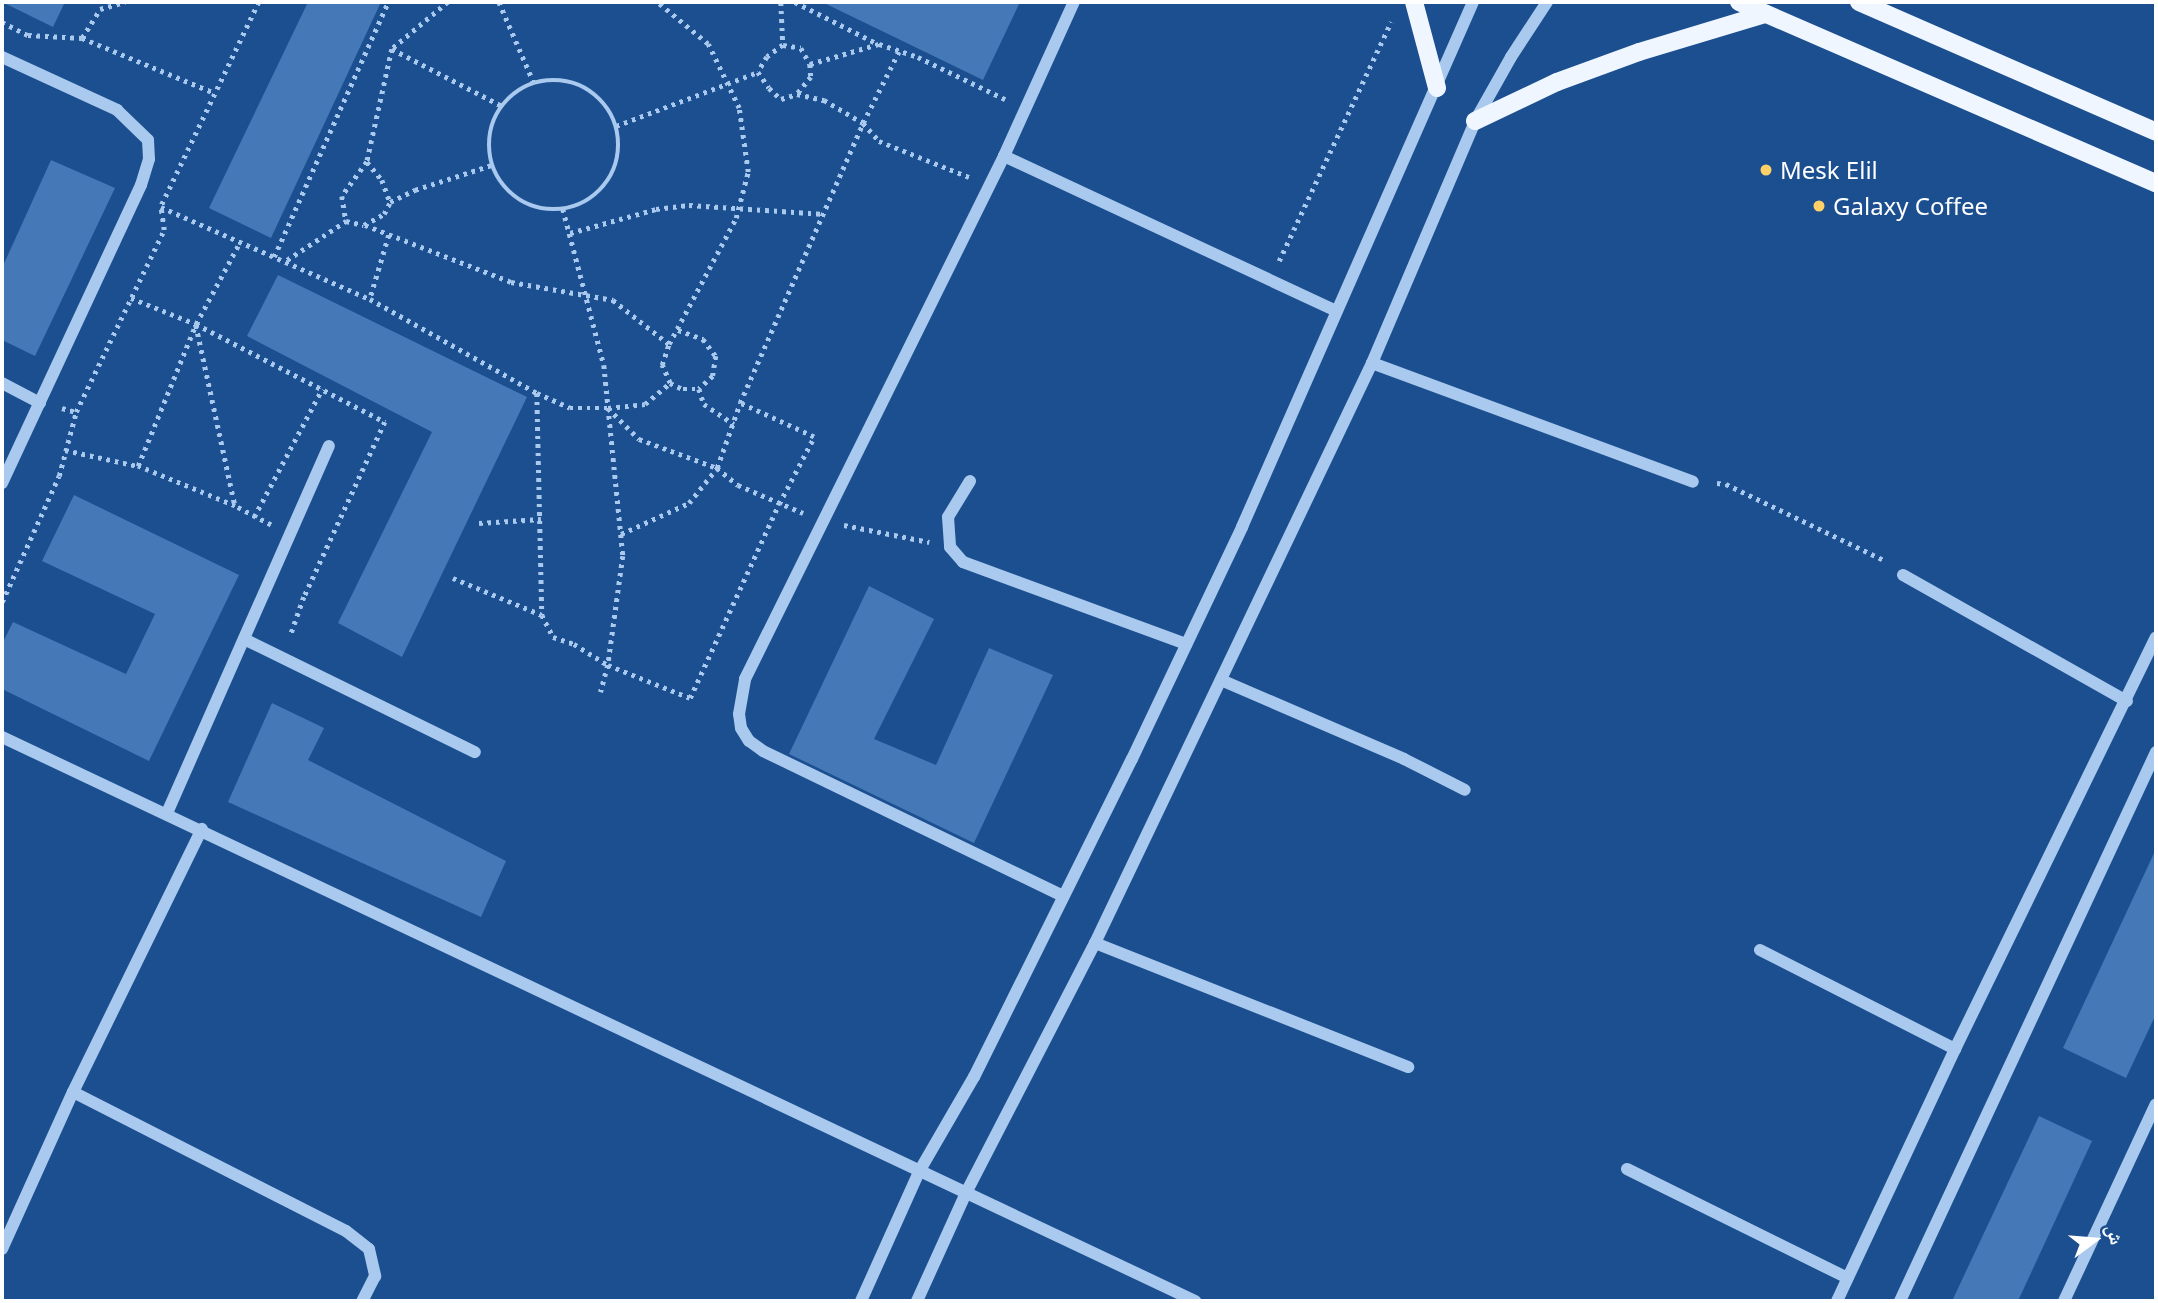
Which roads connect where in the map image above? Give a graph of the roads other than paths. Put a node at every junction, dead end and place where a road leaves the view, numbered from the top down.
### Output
1 (1074, 2) edge
2 (1414, 2) edge
3 (1473, 2) edge
4 (1547, 2) edge
5 (1739, 2) edge
6 (1859, 2) edge
7 (1765, 14) junction
8 (2, 57) edge
9 (1437, 88) junction
10 (1475, 121) junction
11 (2156, 132) edge
12 (1004, 156) junction
13 (2156, 183) edge
14 (1338, 311) junction
15 (1372, 363) junction
16 (2, 383) edge
17 (40, 403) junction
18 (329, 446) dead end
19 (970, 481) dead end
20 (1693, 482) road end
21 (2, 483) edge
22 (1903, 575) road end
23 (2156, 637) edge
24 (244, 639) junction
25 (1186, 644) junction
26 (1222, 680) junction
27 (2127, 701) junction
28 (2, 737) edge
29 (475, 752) dead end
30 (2156, 752) edge
31 (1465, 790) dead end
32 (167, 813) junction
33 (202, 830) junction
34 (1063, 896) junction
35 (1095, 943) junction
36 (1760, 950) dead end
37 (1955, 1049) junction
38 (1408, 1067) dead end
39 (73, 1092) junction
40 (2156, 1104) edge
41 (1627, 1169) dead end
42 (920, 1170) junction
43 (967, 1191) junction
44 (2, 1249) edge
45 (1848, 1278) junction
46 (362, 1301) edge
47 (861, 1301) edge
48 (917, 1301) edge
49 (1195, 1301) edge
50 (1837, 1301) edge
51 (1900, 1301) edge
52 (2064, 1301) edge

1 - 12 street
2 - 9 main road
3 - 9 street
4 - 10 street
5 - 7 main road
6 - 11 main road
7 - 10 main road
7 - 13 main road
8 - 17 street
9 - 14 street
10 - 15 street
12 - 14 street
12 - 34 street
14 - 25 street
15 - 20 street
15 - 26 street
16 - 17 street
17 - 21 street
18 - 24 street
19 - 25 street
22 - 27 street
23 - 27 street
24 - 29 street
24 - 32 street
25 - 34 street
26 - 31 street
26 - 35 street
27 - 37 street
28 - 32 street
30 - 51 street
32 - 33 street
33 - 39 street
33 - 42 street
34 - 42 street
35 - 38 street
35 - 43 street
36 - 37 street
37 - 45 street
39 - 44 street
39 - 46 street
40 - 52 street
41 - 45 street
42 - 43 street
42 - 47 street
43 - 48 street
43 - 49 street
45 - 50 street

